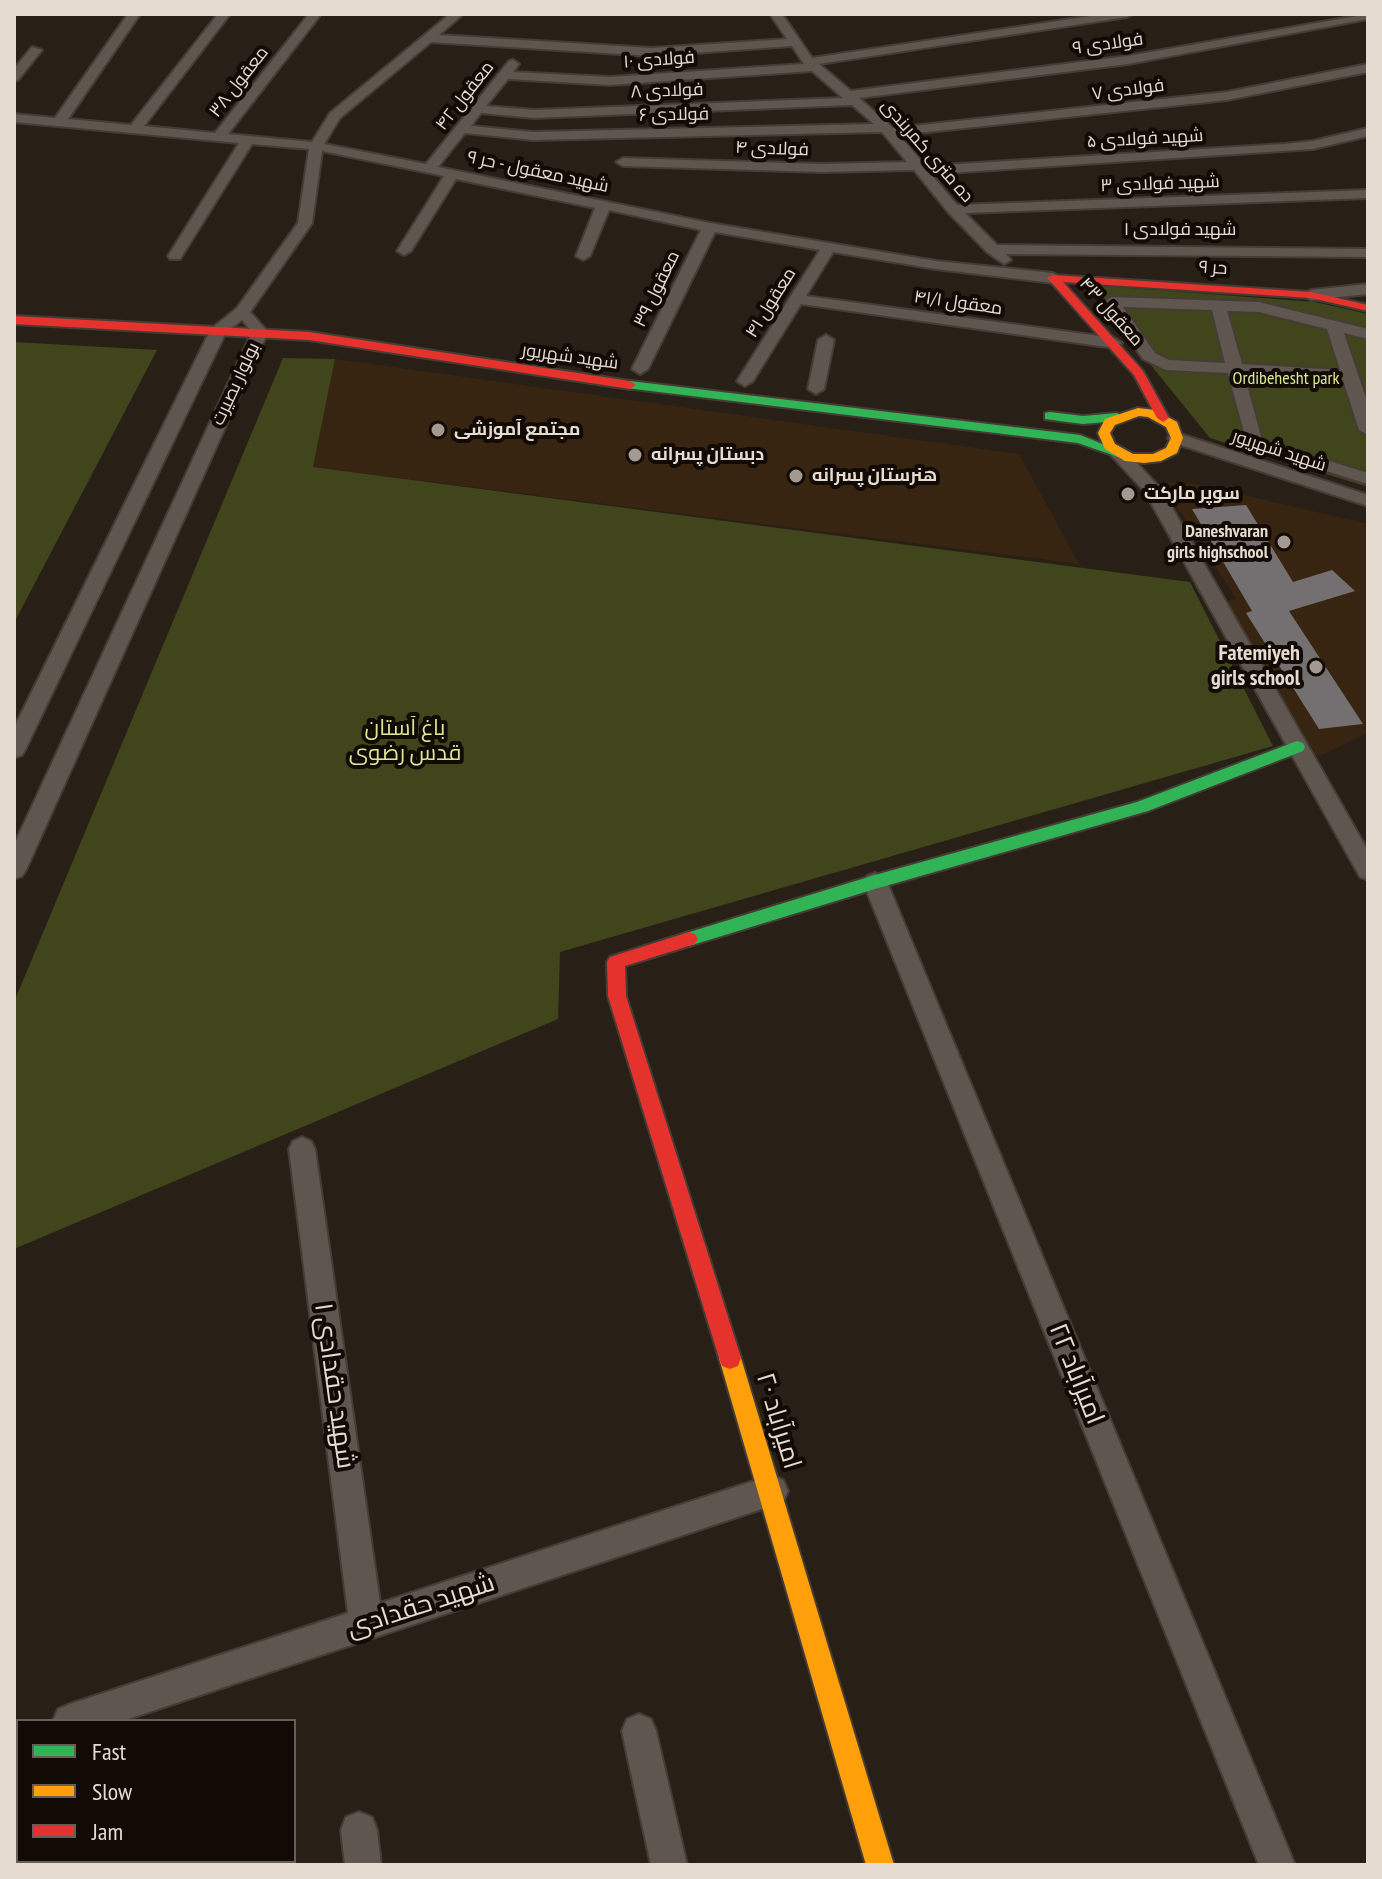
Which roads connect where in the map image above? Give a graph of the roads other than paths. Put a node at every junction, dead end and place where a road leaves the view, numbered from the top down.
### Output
1 (134, 14) edge
2 (224, 14) edge
3 (315, 14) edge
4 (457, 14) edge
5 (795, 14) edge
6 (1127, 14) edge
7 (776, 15) edge
8 (1368, 16) edge
9 (429, 38) junction
10 (795, 42) junction
11 (526, 45) junction
12 (36, 50) dead end
13 (812, 65) junction
14 (1368, 68) edge
15 (505, 75) junction
16 (14, 77) edge
17 (854, 98) junction
18 (479, 109) junction
19 (14, 118) edge
20 (59, 122) junction
21 (136, 127) junction
22 (463, 129) junction
23 (888, 130) junction
24 (1368, 132) edge
25 (220, 135) junction
26 (249, 138) junction
27 (316, 146) junction
28 (623, 162) dead end
29 (430, 168) junction
30 (921, 168) junction
31 (453, 173) junction
32 (1368, 194) edge
33 (604, 204) junction
34 (953, 209) junction
35 (710, 227) junction
36 (829, 247) junction
37 (992, 249) junction
38 (404, 251) dead end
39 (1368, 253) edge
40 (175, 256) dead end
41 (583, 256) dead end
42 (1020, 276) junction
43 (1053, 278) junction
44 (1368, 289) edge
45 (1311, 295) junction
46 (798, 299) junction
47 (14, 304) edge
48 (1218, 305) junction
49 (119, 307) dead end
50 (1368, 308) edge
51 (212, 310) dead end
52 (243, 311) junction
53 (14, 320) edge
54 (1334, 326) junction
55 (219, 329) junction
56 (260, 332) junction
57 (1368, 334) edge
58 (826, 340) dead end
59 (1114, 343) junction
60 (640, 369) junction
61 (1235, 369) junction
62 (1139, 374) junction
63 (1350, 375) junction
64 (745, 381) junction
65 (816, 389) junction
66 (1121, 416) junction
67 (1163, 418) junction
68 (1366, 420) edge
69 (1177, 438) junction
70 (1118, 453) junction
71 (1156, 458) junction
72 (1368, 479) edge
73 (1153, 490) junction
74 (1368, 501) edge
75 (1297, 747) junction
76 (14, 750) edge
77 (17, 857) edge
78 (1368, 871) edge
79 (875, 882) junction
80 (302, 1149) dead end
81 (772, 1491) junction
82 (366, 1623) junction
83 (76, 1719) edge
84 (639, 1731) dead end
85 (669, 1865) edge
86 (880, 1865) edge
87 (1277, 1865) edge

1 - 20 street
2 - 21 street
3 - 25 street, معقول ۳۸
4 - 9 street
5 - 7 street
6 - 13 street, فولادی ۱۰
7 - 10 street, ده متری کمربندی
8 - 17 street, فولادی ۹
9 - 11 street
9 - 27 street
10 - 11 street
10 - 13 street, ده متری کمربندی
11 - 15 street, معقول ۴۲
12 - 16 street
13 - 15 street, فولادی ۱۰
13 - 17 street, ده متری کمربندی
14 - 23 street, فولادی ۷
15 - 18 street, معقول ۴۲
17 - 18 street, فولادی ۸
17 - 23 street, ده متری کمربندی
18 - 22 street, معقول ۴۲
19 - 20 street, شهید معقول - حر ۹
20 - 21 street, شهید معقول - حر ۹
21 - 25 street, شهید معقول - حر ۹
22 - 23 street, فولادی ۶
22 - 29 street, معقول ۴۲
23 - 30 street, ده متری کمربندی
24 - 30 street, شهید فولادی ۵
25 - 26 street, شهید معقول - حر ۹
26 - 27 street, شهید معقول - حر ۹
26 - 40 street
27 - 29 street, شهید معقول - حر ۹
27 - 52 street
28 - 30 street, فولادی ۴
29 - 31 street, شهید معقول - حر ۹
30 - 34 street, ده متری کمربندی
31 - 33 street, شهید معقول - حر ۹
31 - 38 street
32 - 34 street, شهید فولادی ۳
33 - 35 street, شهید معقول - حر ۹
33 - 41 street
34 - 37 street, ده متری کمربندی
35 - 36 street, شهید معقول - حر ۹
35 - 60 street, معقول ۳۹
36 - 42 street, شهید معقول - حر ۹
36 - 46 street, معقول ۴۱
37 - 39 street, شهید فولادی ۱
37 - 42 street, ده متری کمربندی
42 - 43 street, شهید معقول - حر ۹
43 - 45 street, حر ۹
43 - 59 street, معقول ۴۳
44 - 45 street
45 - 50 street, حر ۹
46 - 59 street, معقول ۴۱/۱
46 - 64 street, معقول ۴۱
47 - 49 street
48 - 54 street
48 - 61 street
48 - 61 street
51 - 52 street, شهید شهریور
52 - 55 street, بولوار بصیرت
52 - 56 street, بولوار بصیرت
52 - 60 street, شهید شهریور
53 - 55 street, شهید شهریور
54 - 57 street
54 - 63 street
55 - 56 street, شهید شهریور
55 - 76 street, بولوار بصیرت
56 - 70 street, شهید شهریور
56 - 77 street, بولوار بصیرت
58 - 65 street
59 - 62 street, معقول ۴۳
60 - 64 street, شهید شهریور
61 - 63 street
61 - 72 street
62 - 66 street, معقول ۴۳
62 - 67 street, معقول ۴۳
63 - 68 street
64 - 65 street, شهید شهریور
65 - 66 street, شهید شهریور
66 - 67 street
66 - 70 street
67 - 69 street
69 - 71 street
69 - 74 street, شهید شهریور
70 - 71 street
70 - 73 street
71 - 73 street
73 - 75 street
75 - 78 street
75 - 79 street
79 - 81 street, امیرآباد ۲۰
79 - 87 street, امیرآباد ۲۲
80 - 82 street, شهید حقدادی ۱
81 - 82 street, شهید حقدادی
81 - 86 street, امیرآباد ۲۰
82 - 83 street, شهید حقدادی
84 - 85 street

